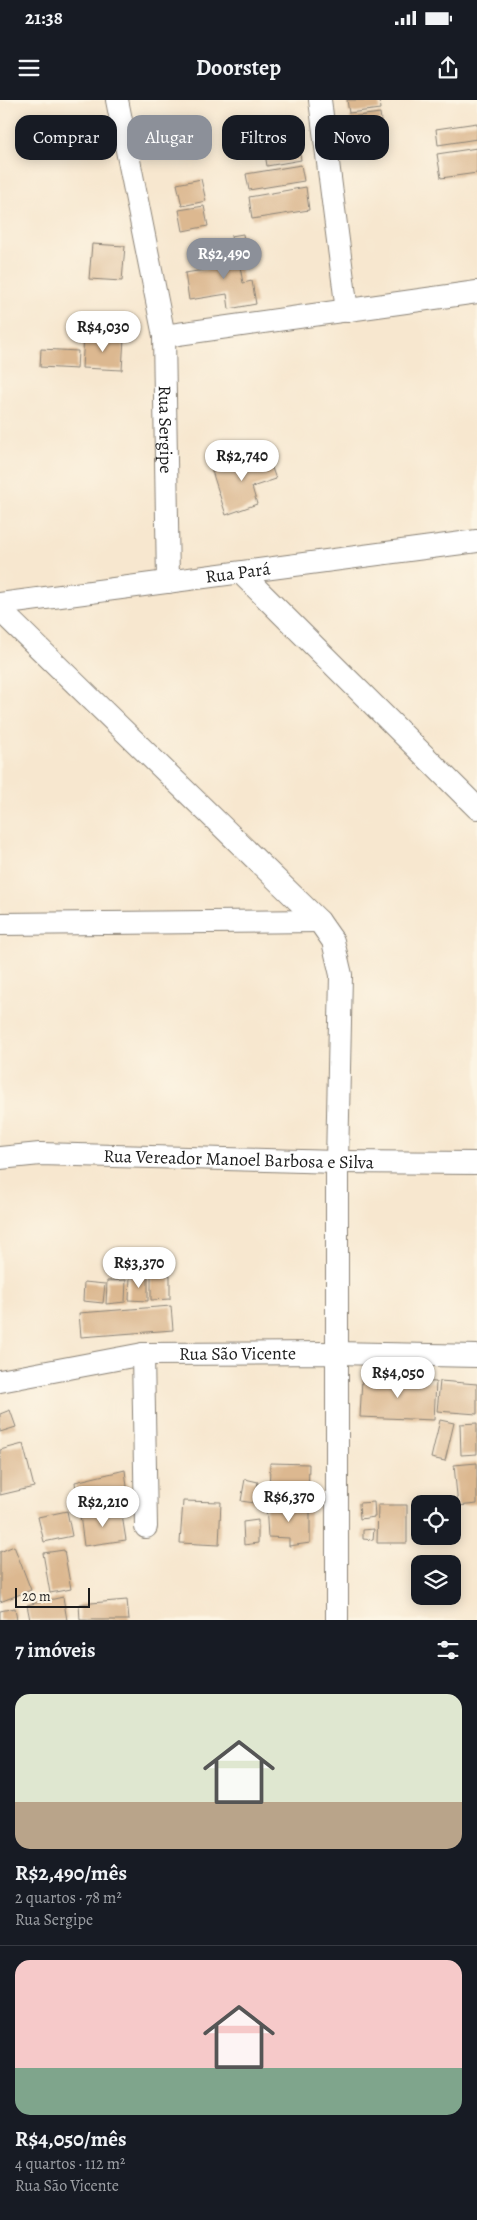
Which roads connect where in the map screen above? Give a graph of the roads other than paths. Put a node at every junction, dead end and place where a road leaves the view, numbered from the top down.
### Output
1 (117, 100) edge
2 (320, 100) edge
3 (477, 292) edge
4 (347, 311) junction
5 (164, 336) junction
6 (477, 541) edge
7 (241, 573) junction
8 (168, 582) junction
9 (0, 604) edge
10 (0, 610) edge
11 (477, 808) edge
12 (319, 921) junction
13 (0, 924) edge
14 (0, 1158) edge
15 (337, 1162) junction
16 (477, 1163) edge
17 (336, 1353) junction
18 (143, 1354) junction
19 (477, 1356) edge
20 (0, 1381) edge
21 (146, 1527) dead end
22 (337, 1620) edge

1 - 5 street, Rua Sergipe
2 - 4 street
3 - 4 street
4 - 5 street
5 - 8 street, Rua Sergipe
6 - 7 street, Rua Pará
7 - 8 street, Rua Pará
7 - 11 street
8 - 9 street, Rua Pará
10 - 12 street
12 - 13 street
12 - 15 street
14 - 15 street, Rua Vereador Manoel Barbosa e Silva
15 - 16 street, Rua Vereador Manoel Barbosa e Silva
15 - 17 street
17 - 18 street, Rua São Vicente
17 - 19 street, Rua São Vicente
17 - 22 street
18 - 20 street, Rua São Vicente
18 - 21 street

